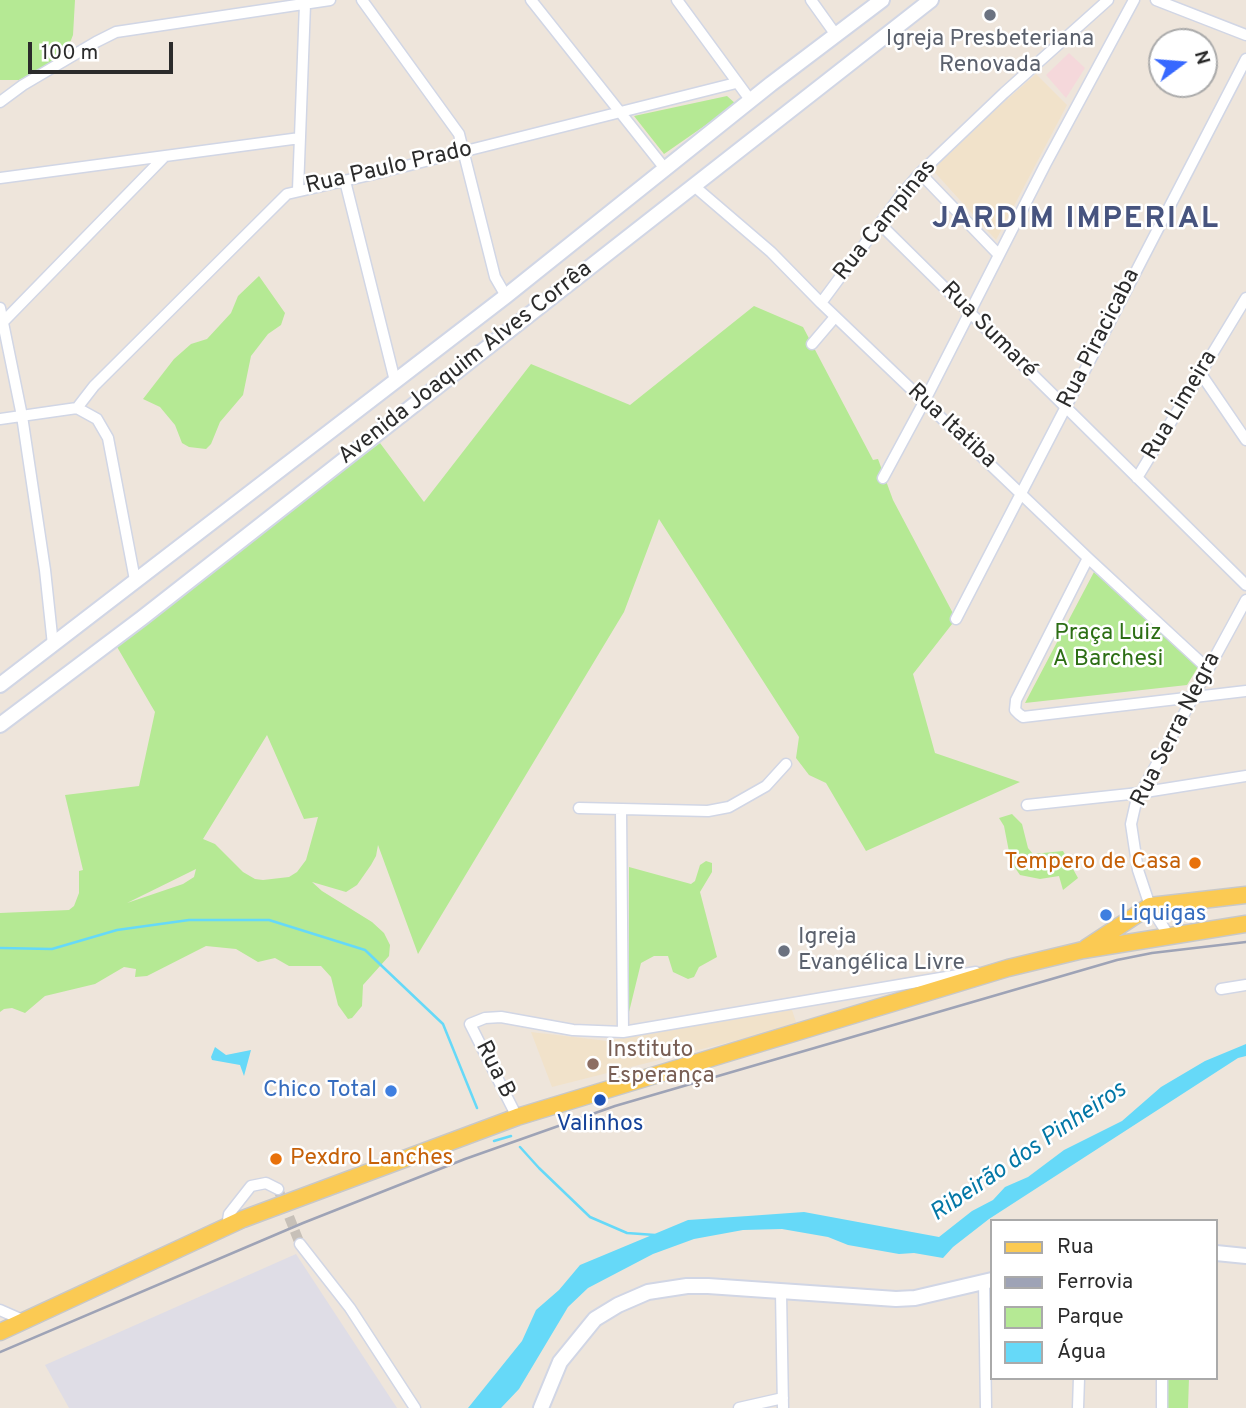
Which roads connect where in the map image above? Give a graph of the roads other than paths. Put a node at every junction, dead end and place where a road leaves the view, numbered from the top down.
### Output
1 (330, 0) edge
2 (362, 0) edge
3 (531, 0) edge
4 (677, 0) edge
5 (811, 0) edge
6 (882, 0) edge
7 (930, 0) edge
8 (1108, 0) edge
9 (1134, 0) edge
10 (1156, 0) edge
11 (305, 4) junction
12 (836, 35) junction
13 (1246, 35) edge
14 (1246, 59) edge
15 (736, 83) junction
16 (751, 101) junction
17 (0, 102) edge
18 (620, 113) junction
19 (300, 138) junction
20 (464, 152) junction
21 (165, 156) junction
22 (666, 170) junction
23 (920, 173) junction
24 (0, 178) edge
25 (345, 181) junction
26 (694, 186) junction
27 (298, 190) junction
28 (880, 224) junction
29 (999, 255) junction
30 (506, 296) junction
31 (1246, 298) edge
32 (821, 303) junction
33 (0, 308) edge
34 (970, 313) junction
35 (835, 317) junction
36 (4, 321) junction
37 (812, 344) dead end
38 (1200, 374) junction
39 (395, 381) junction
40 (924, 402) junction
41 (1065, 406) junction
42 (77, 408) junction
43 (22, 416) junction
44 (0, 419) edge
45 (1246, 440) edge
46 (883, 478) dead end
47 (1137, 478) junction
48 (1021, 492) junction
49 (1088, 558) junction
50 (135, 580) junction
51 (1246, 584) edge
52 (1246, 600) edge
53 (956, 619) dead end
54 (52, 645) junction
55 (1208, 669) junction
56 (0, 685) edge
57 (1246, 691) edge
58 (1193, 698) junction
59 (0, 725) edge
60 (786, 764) dead end
61 (1246, 776) edge
62 (1139, 793) junction
63 (1027, 805) dead end
64 (579, 808) dead end
65 (621, 810) junction
66 (1246, 895) edge
67 (1150, 906) junction
68 (1246, 924) edge
69 (1169, 936) junction
70 (1083, 950) junction
71 (1007, 968) junction
72 (1246, 985) edge
73 (1222, 989) dead end
74 (623, 1032) junction
75 (517, 1117) junction
76 (278, 1189) dead end
77 (227, 1226) junction
78 (300, 1244) tunnel mouth
79 (1218, 1254) edge
80 (1246, 1256) edge
81 (988, 1281) edge
82 (781, 1293) junction
83 (0, 1310) edge
84 (25, 1321) junction
85 (0, 1332) edge
86 (1079, 1380) edge
87 (1162, 1380) edge
88 (783, 1403) edge
89 (415, 1408) edge
90 (541, 1408) edge
91 (739, 1408) edge
92 (986, 1408) edge
93 (1078, 1408) edge
94 (1162, 1408) edge

1 - 11 street
2 - 20 street
3 - 18 street
4 - 15 street
5 - 12 street
6 - 12 main road, Avenida Joaquim Alves Corrêa
7 - 26 main road, Avenida Joaquim Alves Corrêa
8 - 23 street, Rua Campinas
9 - 29 street
10 - 13 street
11 - 17 street
11 - 19 street
12 - 16 main road, Avenida Joaquim Alves Corrêa
14 - 41 street, Rua Piracicaba
15 - 16 street
15 - 18 street, Rua Paulo Prado
16 - 22 main road, Avenida Joaquim Alves Corrêa
18 - 20 street, Rua Paulo Prado
18 - 22 street
19 - 21 street
19 - 27 street
20 - 25 street, Rua Paulo Prado
20 - 30 street
21 - 24 street
21 - 36 street
22 - 30 main road, Avenida Joaquim Alves Corrêa
23 - 28 street, Rua Campinas
23 - 29 street
25 - 27 street, Rua Paulo Prado
25 - 39 street
26 - 32 street, Rua Itatiba
26 - 59 main road, Avenida Joaquim Alves Corrêa
27 - 42 street, Rua Paulo Prado
28 - 32 street, Rua Campinas
28 - 34 street, Rua Sumaré
29 - 34 street
30 - 39 main road, Avenida Joaquim Alves Corrêa
31 - 38 street, Rua Limeira
32 - 35 street, Rua Itatiba
33 - 36 street
34 - 40 street
34 - 41 street, Rua Sumaré
35 - 37 street, Rua Campinas
35 - 40 street, Rua Itatiba
36 - 43 street
38 - 45 street
38 - 47 street, Rua Limeira
39 - 50 main road, Avenida Joaquim Alves Corrêa
40 - 46 street
40 - 48 street, Rua Itatiba
41 - 47 street, Rua Sumaré
41 - 48 street, Rua Piracicaba
42 - 43 street
42 - 50 street
43 - 44 street
43 - 54 street
47 - 51 street, Rua Sumaré
48 - 49 street, Rua Itatiba
48 - 53 street, Rua Piracicaba
49 - 55 street, Rua Itatiba
49 - 58 street
50 - 54 main road, Avenida Joaquim Alves Corrêa
52 - 55 street, Rua Serra Negra
54 - 56 main road, Avenida Joaquim Alves Corrêa
55 - 58 street, Rua Serra Negra
57 - 58 street
58 - 62 street, Rua Serra Negra
60 - 65 street
61 - 62 street
62 - 63 street
62 - 67 street, Rua Serra Negra
64 - 65 street
65 - 74 street
66 - 67 main road
67 - 69 street, Rua Serra Negra
67 - 70 main road
68 - 69 main road
69 - 70 main road
70 - 71 main road
71 - 74 street
71 - 75 main road
72 - 73 street
74 - 75 street, Rua B
75 - 77 main road
76 - 77 street
77 - 84 main road
78 - 89 street
79 - 80 main road
81 - 82 main road
81 - 92 street
82 - 88 street
82 - 90 main road
83 - 84 street
84 - 85 main road
86 - 93 street
87 - 94 street
88 - 91 street

